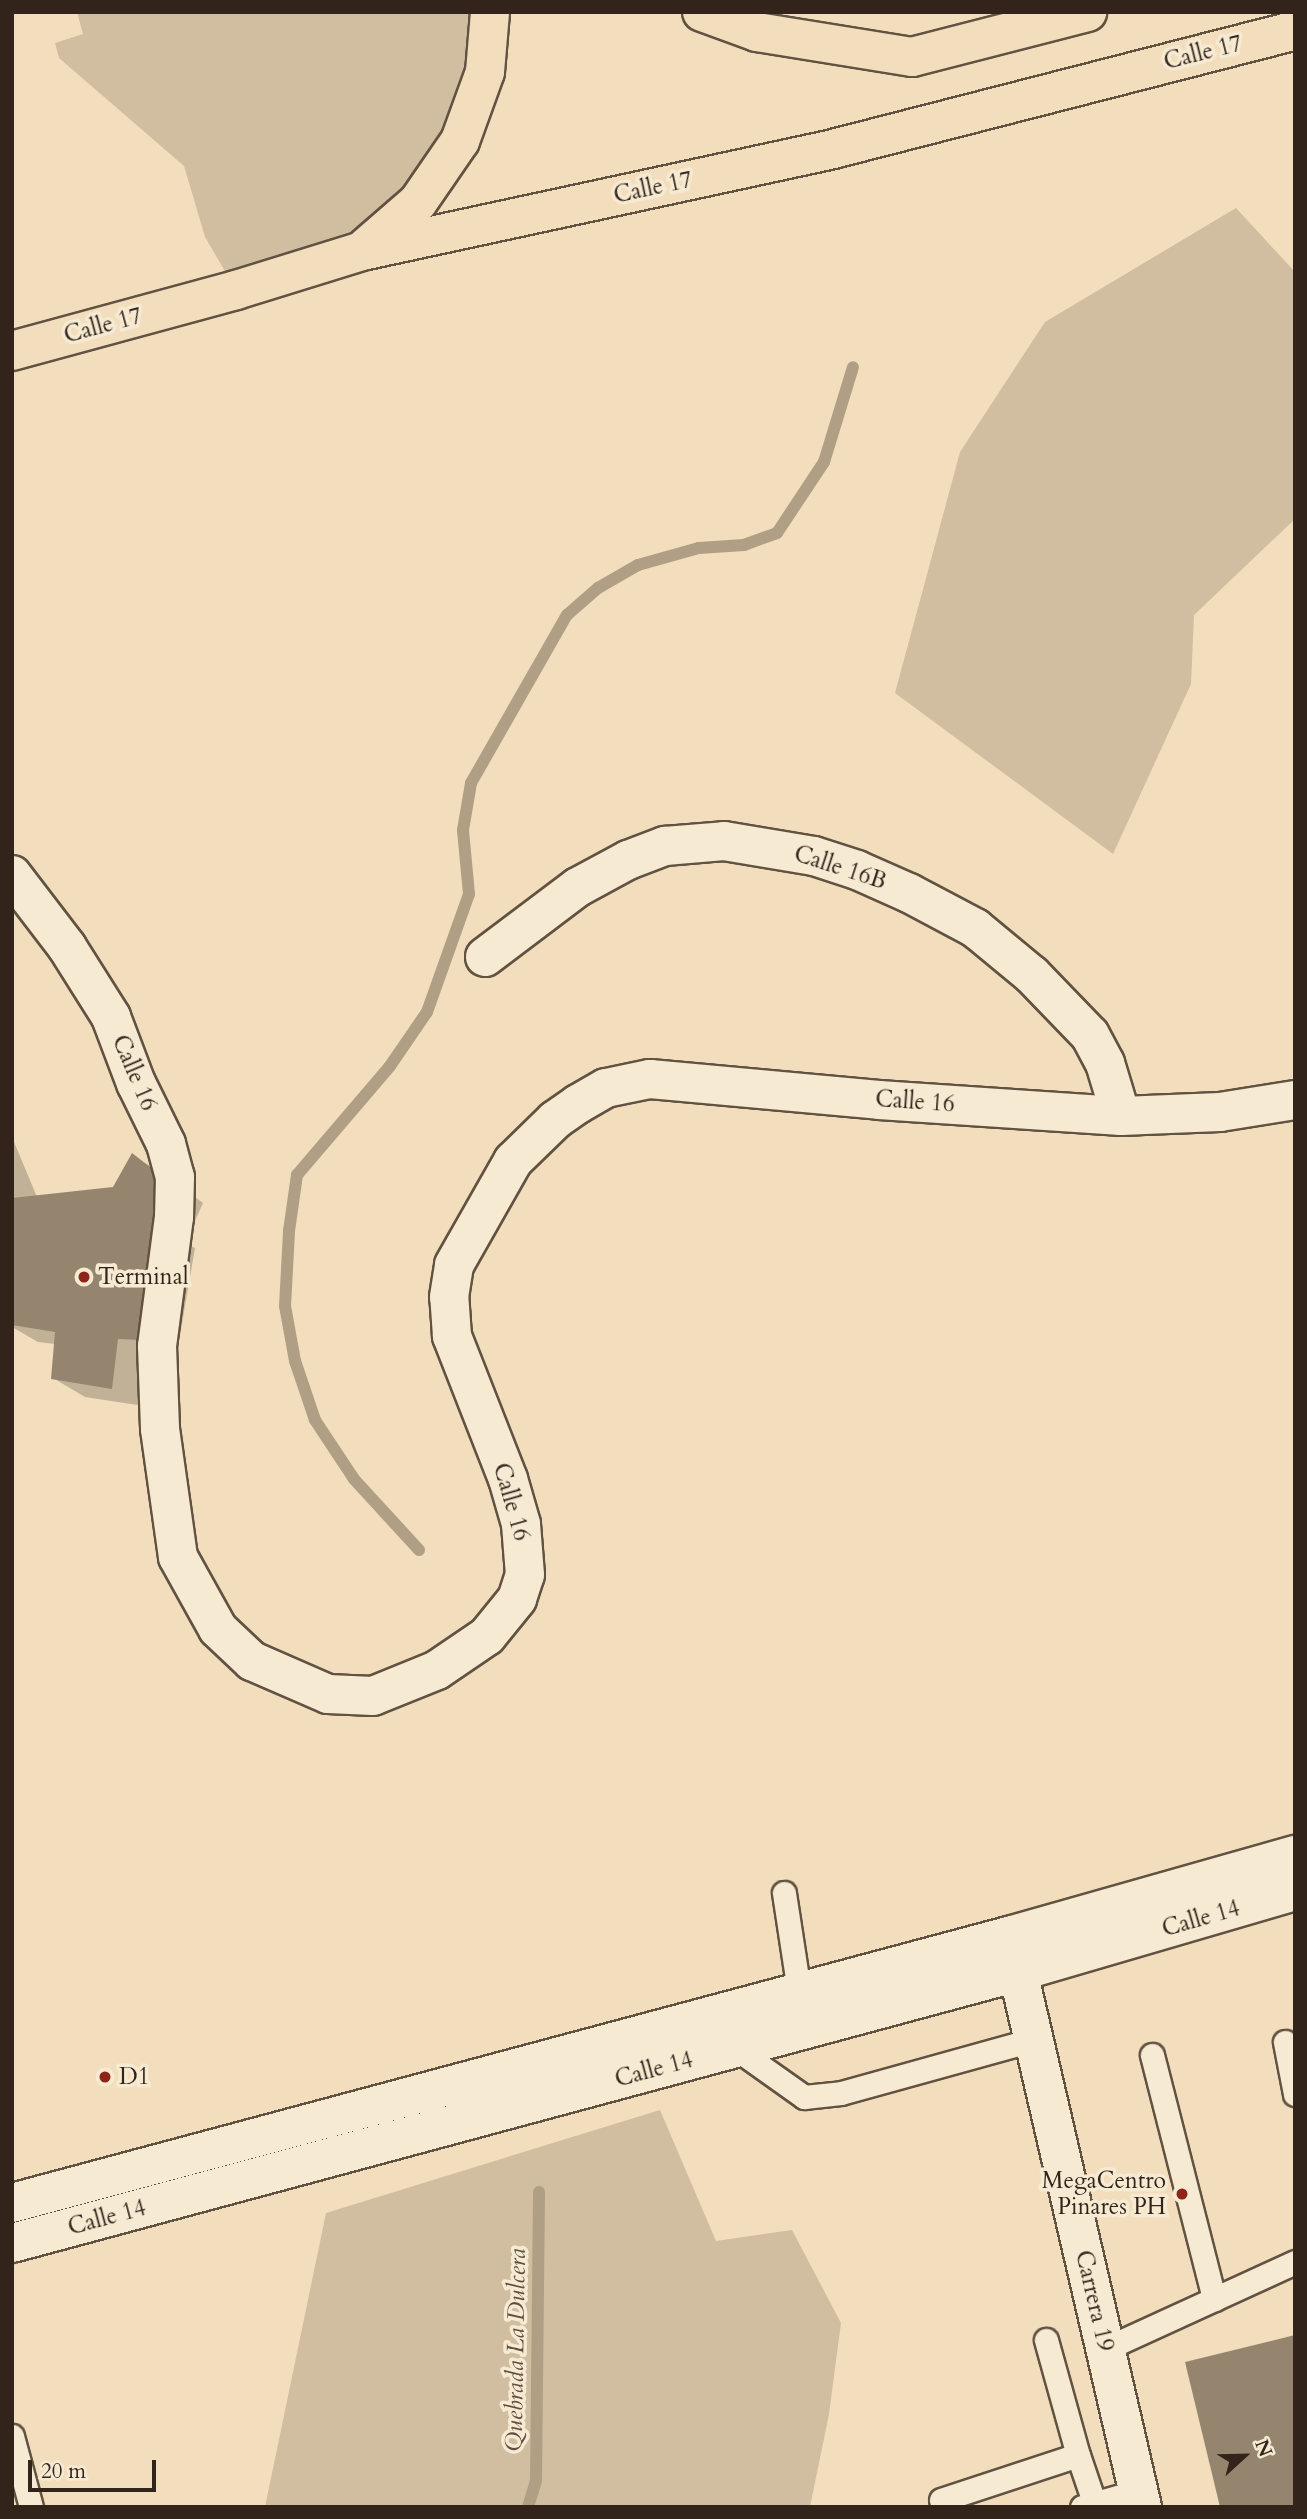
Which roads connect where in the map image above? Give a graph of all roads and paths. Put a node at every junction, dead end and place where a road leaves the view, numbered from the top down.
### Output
1 (489, 12) edge
2 (702, 12) edge
3 (1087, 12) edge
4 (1295, 30) edge
5 (362, 251) junction
6 (12, 351) edge
7 (12, 875) edge
8 (485, 957) dead end
9 (1295, 1100) edge
10 (1121, 1116) junction
11 (1295, 1855) edge
12 (1295, 1891) edge
13 (784, 1894) dead end
14 (1018, 1972) junction
15 (799, 1991) junction
16 (1032, 2040) junction
17 (1285, 2042) dead end
18 (735, 2048) junction
19 (1152, 2055) dead end
20 (1295, 2094) edge
21 (12, 2203) edge
22 (12, 2243) edge
23 (1295, 2262) edge
24 (1214, 2299) junction
25 (1046, 2340) dead end
26 (1105, 2349) junction
27 (12, 2436) edge
28 (1078, 2455) junction
29 (1140, 2499) edge
30 (941, 2500) dead end
31 (1088, 2504) edge
32 (31, 2507) edge

1 - 5 main road
2 - 3 main road
4 - 5 main road, Calle 17
5 - 6 main road, Calle 17
7 - 10 street, Calle 16
8 - 10 street, Calle 16B
9 - 10 street, Calle 16
11 - 15 street, Calle 14
12 - 14 street, Calle 14
13 - 15 lane
14 - 16 street, Carrera 19
14 - 18 street, Calle 14
15 - 21 street, Calle 14
16 - 18 lane
16 - 26 street, Carrera 19
17 - 20 lane
18 - 22 street, Calle 14
19 - 24 lane
23 - 24 lane
24 - 26 lane
25 - 28 lane
26 - 29 street, Carrera 19
27 - 32 lane
28 - 30 lane
28 - 31 lane
29 - 31 lane

